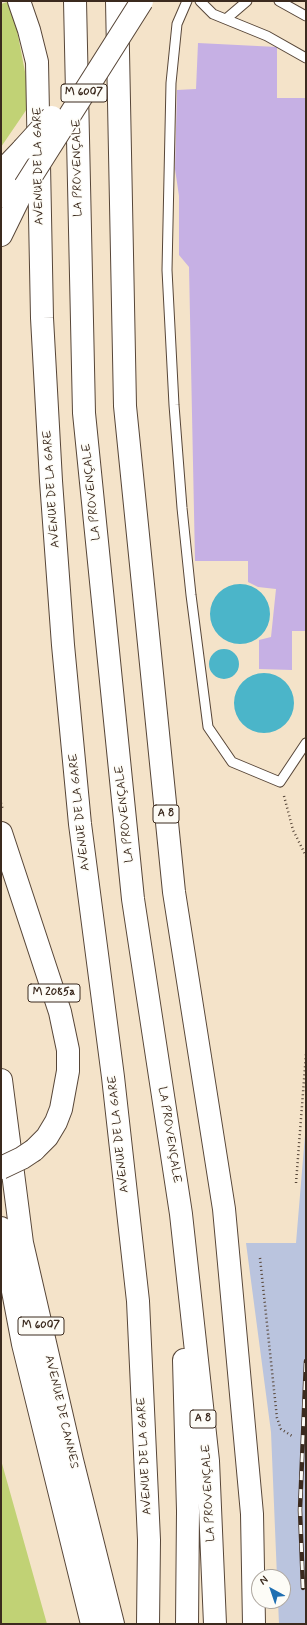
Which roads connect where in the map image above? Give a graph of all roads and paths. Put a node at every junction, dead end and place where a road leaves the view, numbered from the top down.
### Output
1 (19, 1) edge
2 (75, 1) edge
3 (117, 1) edge
4 (125, 1) edge
5 (142, 1) edge
6 (187, 1) edge
7 (200, 1) edge
8 (247, 1) edge
9 (279, 1) edge
10 (306, 16) edge
11 (226, 20) junction
12 (306, 58) edge
13 (24, 166) junction
14 (1, 172) edge
15 (1, 206) edge
16 (1, 235) edge
17 (306, 743) edge
18 (280, 782) junction
19 (1, 834) edge
20 (306, 856) edge
21 (306, 1054) edge
22 (1, 1080) edge
23 (1, 1168) edge
24 (296, 1183) dead end
25 (181, 1214) junction
26 (1, 1228) edge
27 (260, 1258) dead end
28 (292, 1436) dead end
29 (92, 1624) edge
30 (113, 1624) edge
31 (148, 1624) edge
32 (187, 1624) edge
33 (215, 1624) edge
34 (254, 1624) edge

1 - 31 main road, AVENUE DE LA GARE
2 - 25 main road, LA PROVENÇALE / A 8
3 - 34 main road, A 8
4 - 13 main road, M 6007, bridge
5 - 13 main road, M 6007, bridge
6 - 18 lane
7 - 11 lane
8 - 11 lane
9 - 10 lane
11 - 12 lane
13 - 14 main road
13 - 15 main road, M 6007
13 - 16 main road, M 6007
17 - 18 lane
18 - 20 path
19 - 23 main road, M 2085a, bridge
21 - 24 path
22 - 30 main road, AVENUE DE CANNES / M 6007
25 - 32 main road
25 - 33 main road, LA PROVENÇALE / A 8
26 - 29 main road, AVENUE DE CANNES / M 6007
27 - 28 path

